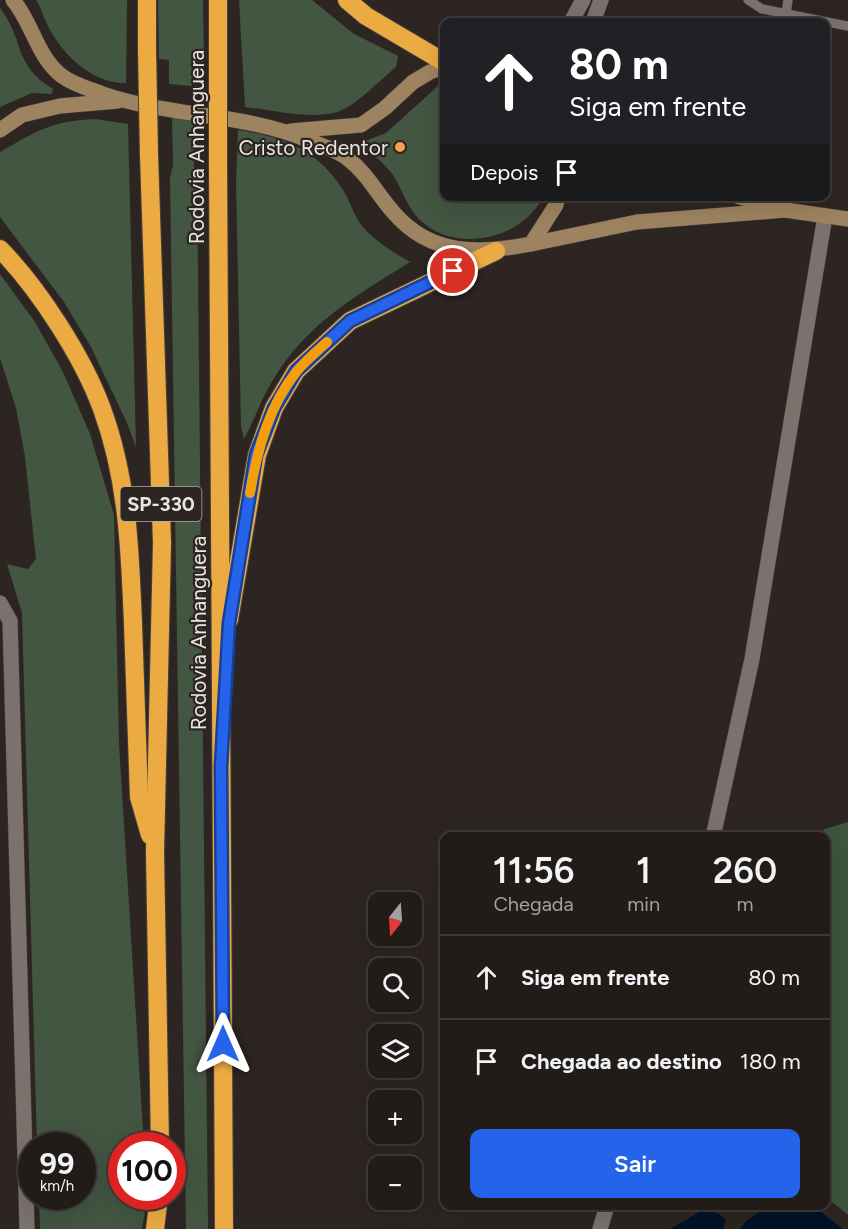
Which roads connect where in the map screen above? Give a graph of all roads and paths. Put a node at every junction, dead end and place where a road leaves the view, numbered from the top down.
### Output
1 (13, 0) edge
2 (147, 0) edge
3 (218, 0) edge
4 (346, 0) edge
5 (583, 0) edge
6 (601, 0) edge
7 (748, 0) edge
8 (788, 0) edge
9 (786, 14) junction
10 (573, 18) edge
11 (594, 18) edge
12 (807, 18) edge
13 (830, 23) edge
14 (848, 26) edge
15 (440, 60) edge
16 (440, 68) edge
17 (124, 100) junction
18 (0, 130) edge
19 (288, 131) junction
20 (557, 201) edge
21 (754, 201) edge
22 (785, 210) junction
23 (825, 216) junction
24 (848, 219) edge
25 (531, 244) junction
26 (0, 249) edge
27 (496, 251) junction
28 (0, 603) edge
29 (221, 766) junction
30 (714, 832) edge
31 (155, 852) junction
32 (160, 1132) edge
33 (158, 1210) edge
34 (161, 1210) edge
35 (606, 1210) edge
36 (27, 1229) edge
37 (155, 1229) edge
38 (162, 1229) edge
39 (224, 1229) edge
40 (600, 1229) edge

1 - 17 main road
2 - 31 highway, Rodovia Anhanguera / SP-330, bridge
3 - 29 highway, Rodovia Anhanguera / SP-330, bridge
4 - 15 highway
5 - 10 street
6 - 11 street
7 - 9 lane
8 - 9 lane
9 - 12 lane
13 - 14 lane
16 - 19 main road
17 - 18 main road
17 - 19 main road
19 - 27 main road
20 - 25 main road
21 - 22 main road
22 - 23 main road
22 - 25 main road
23 - 24 main road
23 - 30 street
25 - 27 main road
26 - 31 highway
27 - 29 highway
28 - 36 street
29 - 39 highway, Rodovia Anhanguera / SP-330
31 - 32 highway, Rodovia Anhanguera / SP-330
33 - 37 highway
34 - 38 highway
35 - 40 street

